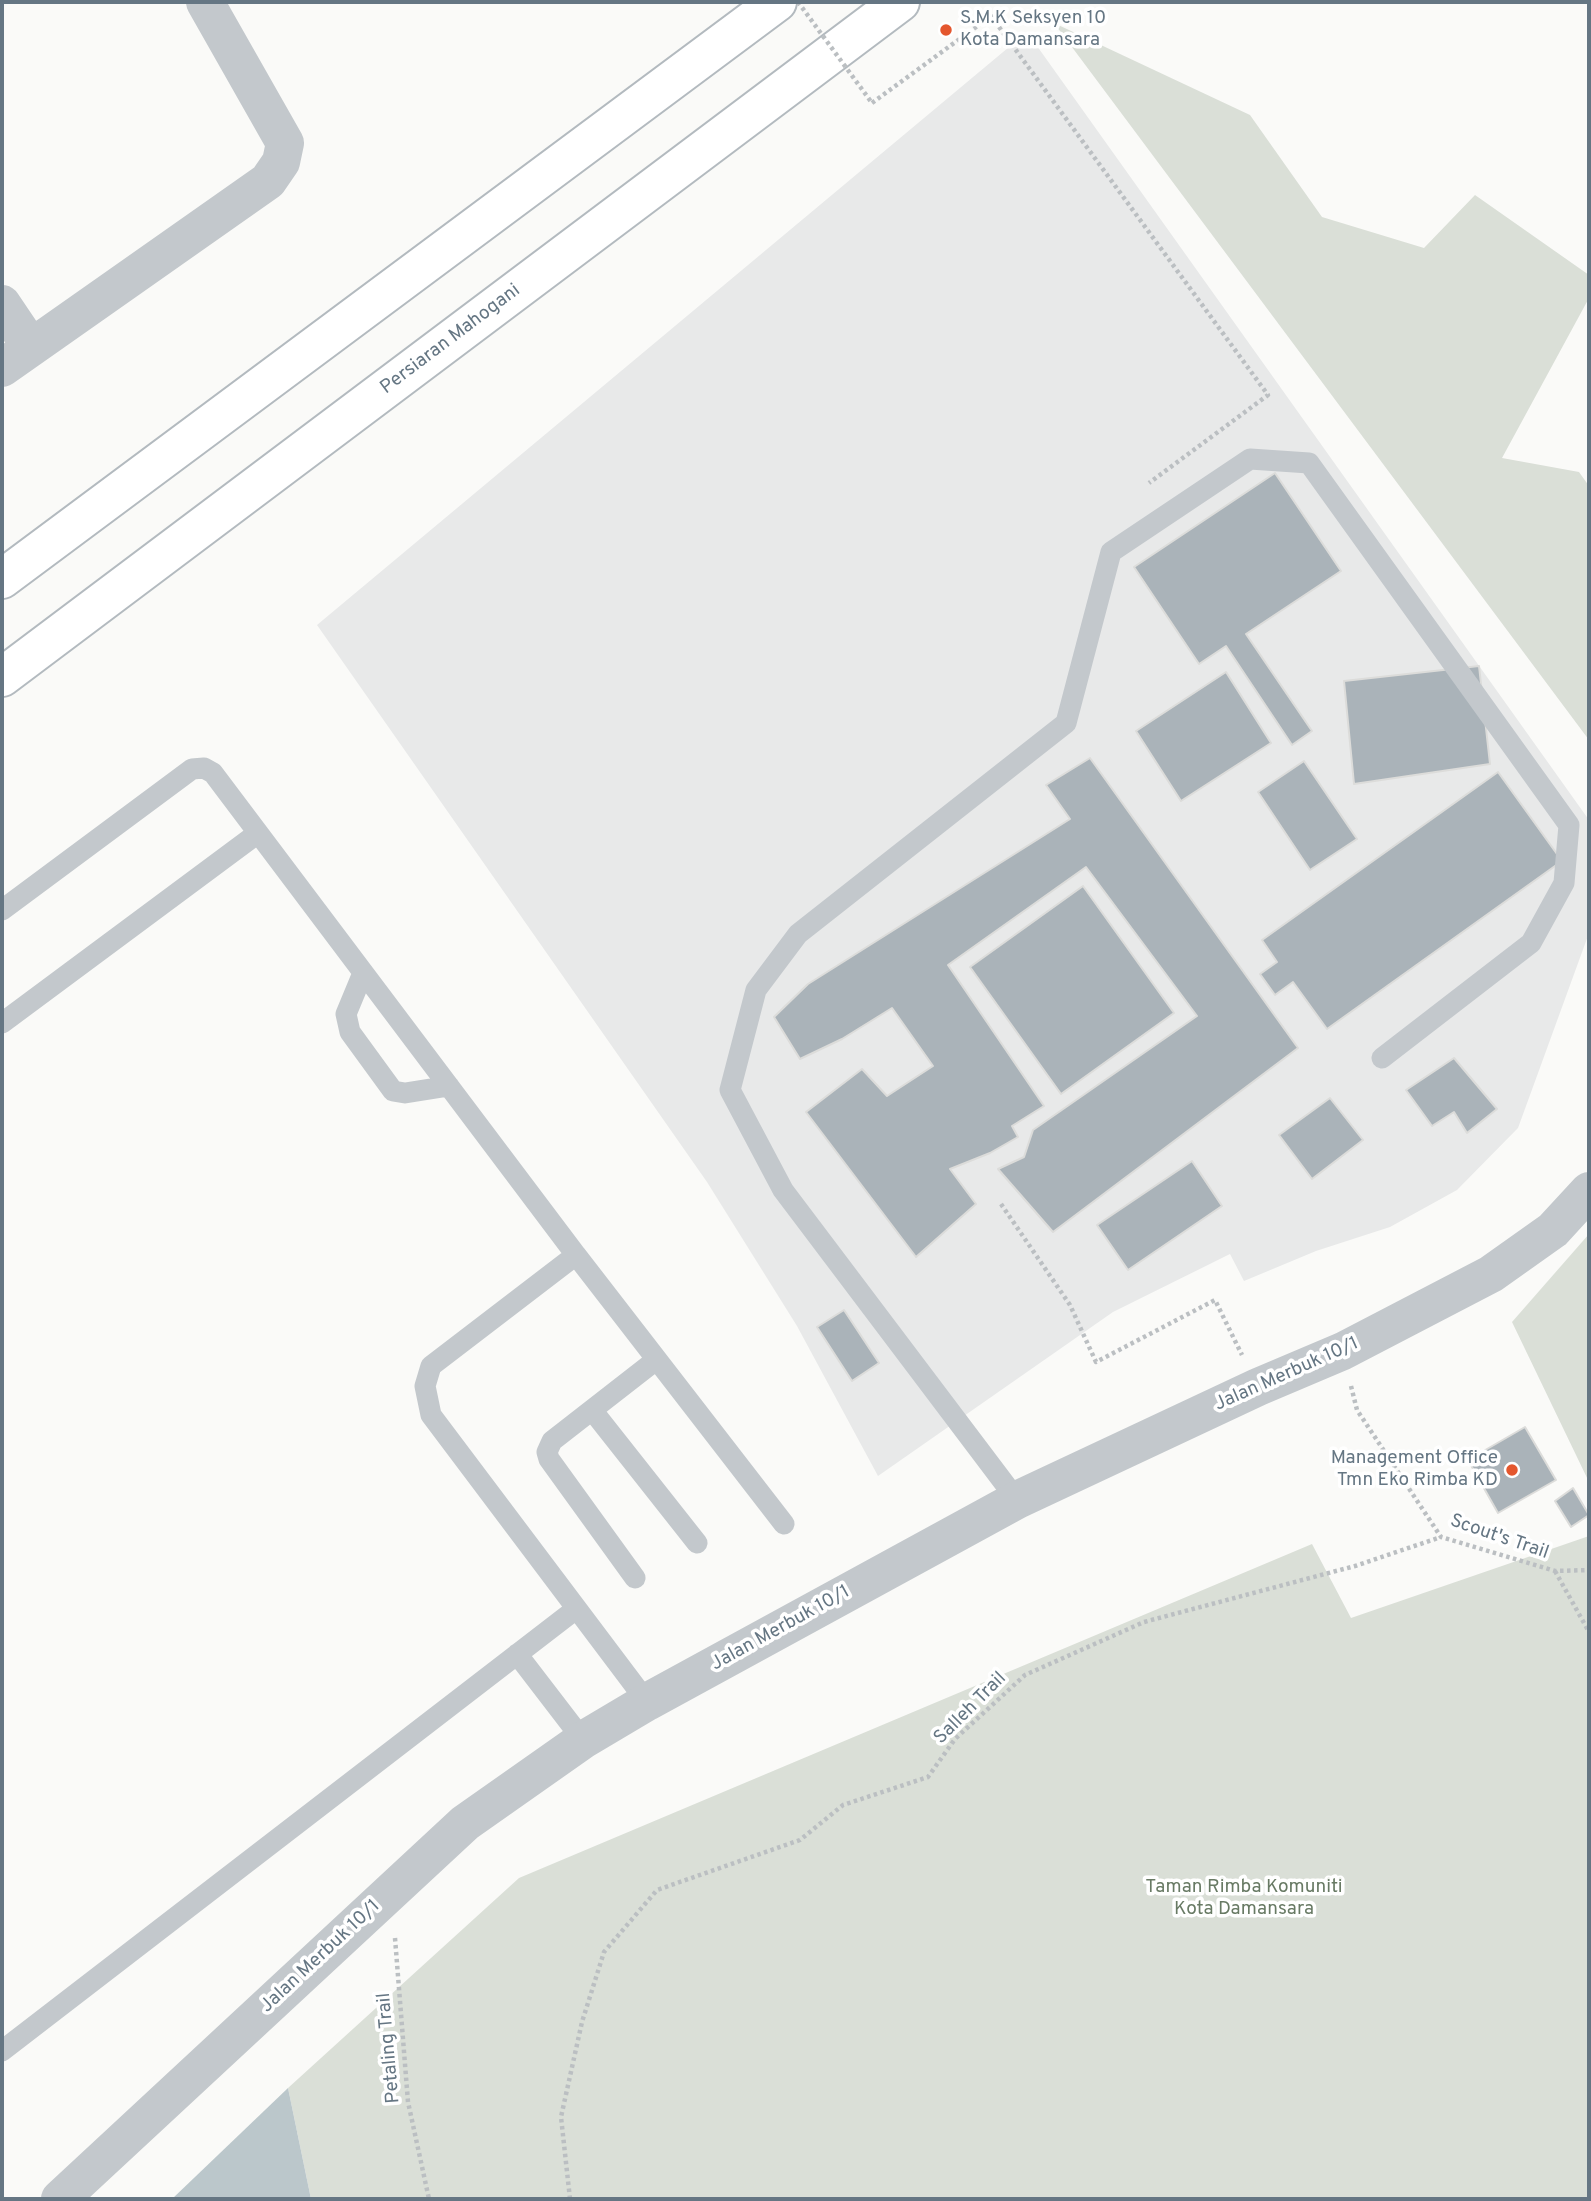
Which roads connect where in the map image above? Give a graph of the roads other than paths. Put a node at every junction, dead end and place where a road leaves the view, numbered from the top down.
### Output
1 (205, 2) edge
2 (777, 2) edge
3 (900, 2) edge
4 (2, 304) edge
5 (17, 357) edge
6 (2, 579) edge
7 (2, 677) edge
8 (258, 833) junction
9 (2, 910) edge
10 (363, 973) junction
11 (2, 1023) edge
12 (1382, 1058) dead end
13 (449, 1086) junction
14 (1589, 1191) edge
15 (576, 1255) junction
16 (656, 1360) junction
17 (592, 1410) junction
18 (1017, 1500) junction
19 (784, 1524) dead end
20 (697, 1543) dead end
21 (635, 1578) dead end
22 (576, 1609) junction
23 (517, 1654) junction
24 (647, 1702) junction
25 (583, 1740) junction
26 (2, 2051) edge
27 (60, 2199) edge

1 - 5 street
2 - 6 main road
3 - 7 main road, Persiaran Mahogani
4 - 5 street
8 - 9 lane
8 - 10 lane
8 - 11 lane
10 - 13 lane
10 - 13 lane
12 - 18 lane
13 - 15 lane
14 - 18 street, Jalan Merbuk 10/1
15 - 16 lane
15 - 22 lane
16 - 17 lane
16 - 19 lane
17 - 20 lane
17 - 21 lane
18 - 24 street, Jalan Merbuk 10/1
22 - 23 lane
22 - 24 lane
23 - 25 lane
23 - 26 lane
24 - 25 street, Jalan Merbuk 10/1
25 - 27 street, Jalan Merbuk 10/1

